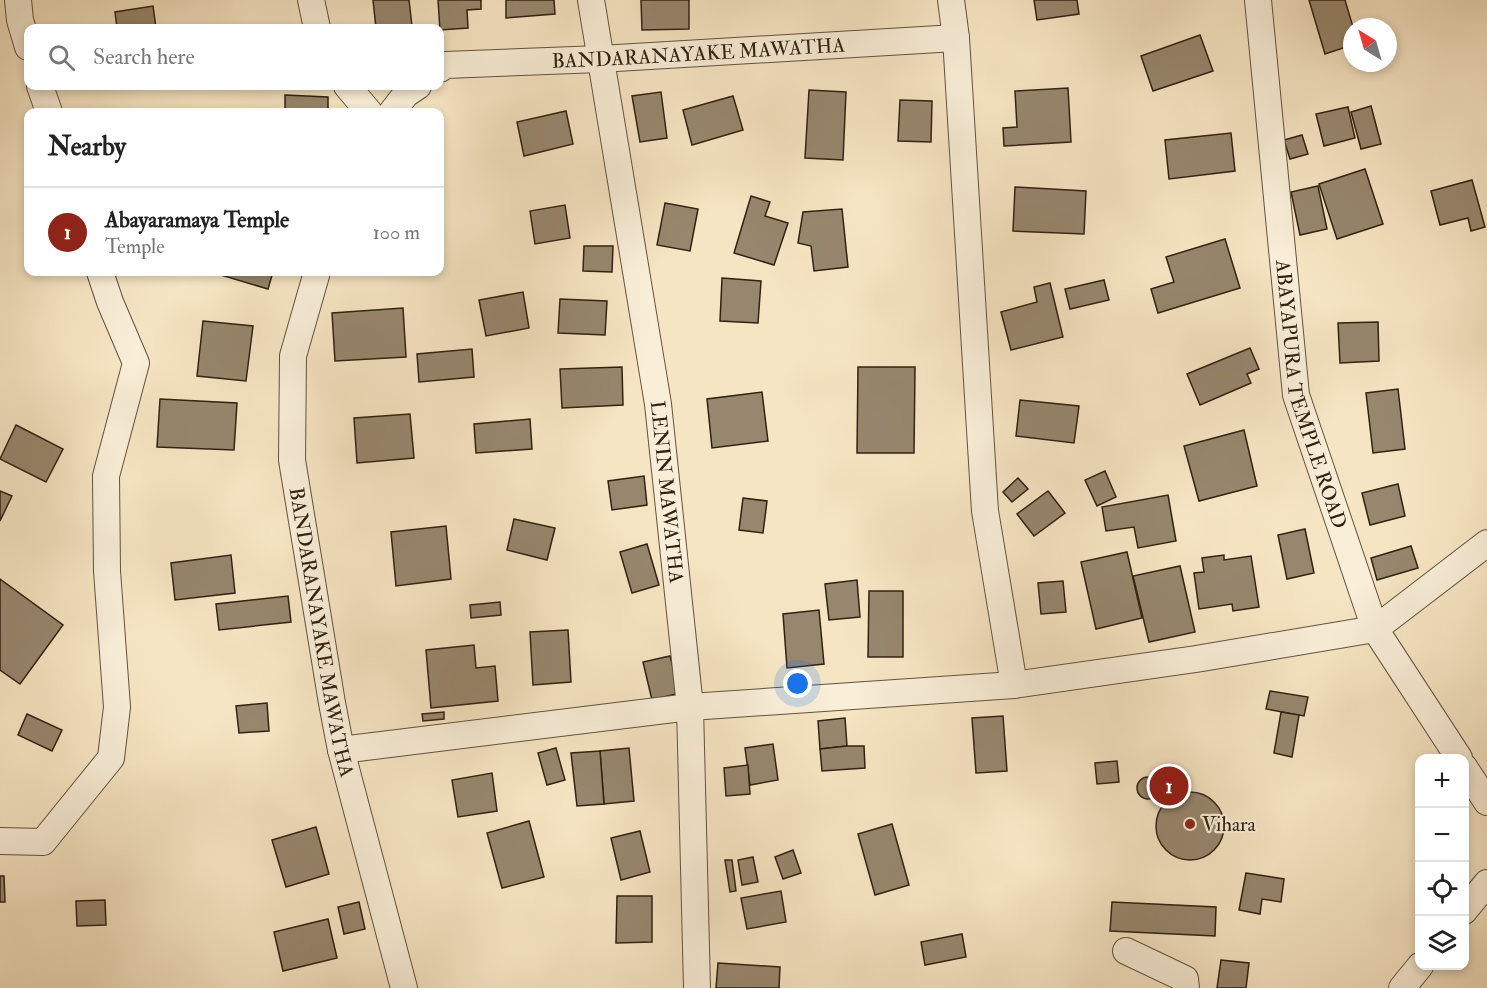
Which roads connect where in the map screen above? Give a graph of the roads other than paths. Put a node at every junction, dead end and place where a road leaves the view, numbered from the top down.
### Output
1 (18, 0) edge
2 (312, 0) edge
3 (591, 0) edge
4 (951, 0) edge
5 (1258, 0) edge
6 (316, 24) edge
7 (24, 34) edge
8 (956, 38) junction
9 (600, 59) junction
10 (444, 66) edge
11 (41, 90) edge
12 (350, 90) edge
13 (412, 90) edge
14 (47, 108) edge
15 (366, 108) edge
16 (395, 108) edge
17 (101, 276) edge
18 (316, 276) edge
19 (1487, 543) edge
20 (1375, 629) junction
21 (1014, 685) junction
22 (690, 707) junction
23 (341, 750) junction
24 (1456, 754) edge
25 (1469, 775) edge
26 (1487, 802) edge
27 (0, 841) edge
28 (1487, 883) edge
29 (1469, 905) edge
30 (1126, 951) dead end
31 (1417, 970) edge
32 (404, 988) edge
33 (697, 988) edge
34 (1186, 988) edge
35 (1402, 988) edge

1 - 7 street
2 - 6 street
3 - 9 street, LENIN MAWATHA
4 - 8 street
5 - 20 street, ABAYAPURA TEMPLE ROAD
8 - 9 street, BANDARANAYAKE MAWATHA
8 - 21 street
9 - 10 street, BANDARANAYAKE MAWATHA
9 - 22 street, LENIN MAWATHA
11 - 14 street
12 - 15 street
13 - 16 street
17 - 27 street
18 - 23 street, BANDARANAYAKE MAWATHA
19 - 20 street
20 - 21 street
20 - 24 street, ABAYAPURA TEMPLE ROAD
21 - 22 street
22 - 23 street
22 - 33 street, LENIN MAWATHA
23 - 32 street, BANDARANAYAKE MAWATHA
25 - 26 street
28 - 29 street
30 - 34 street
31 - 35 street

